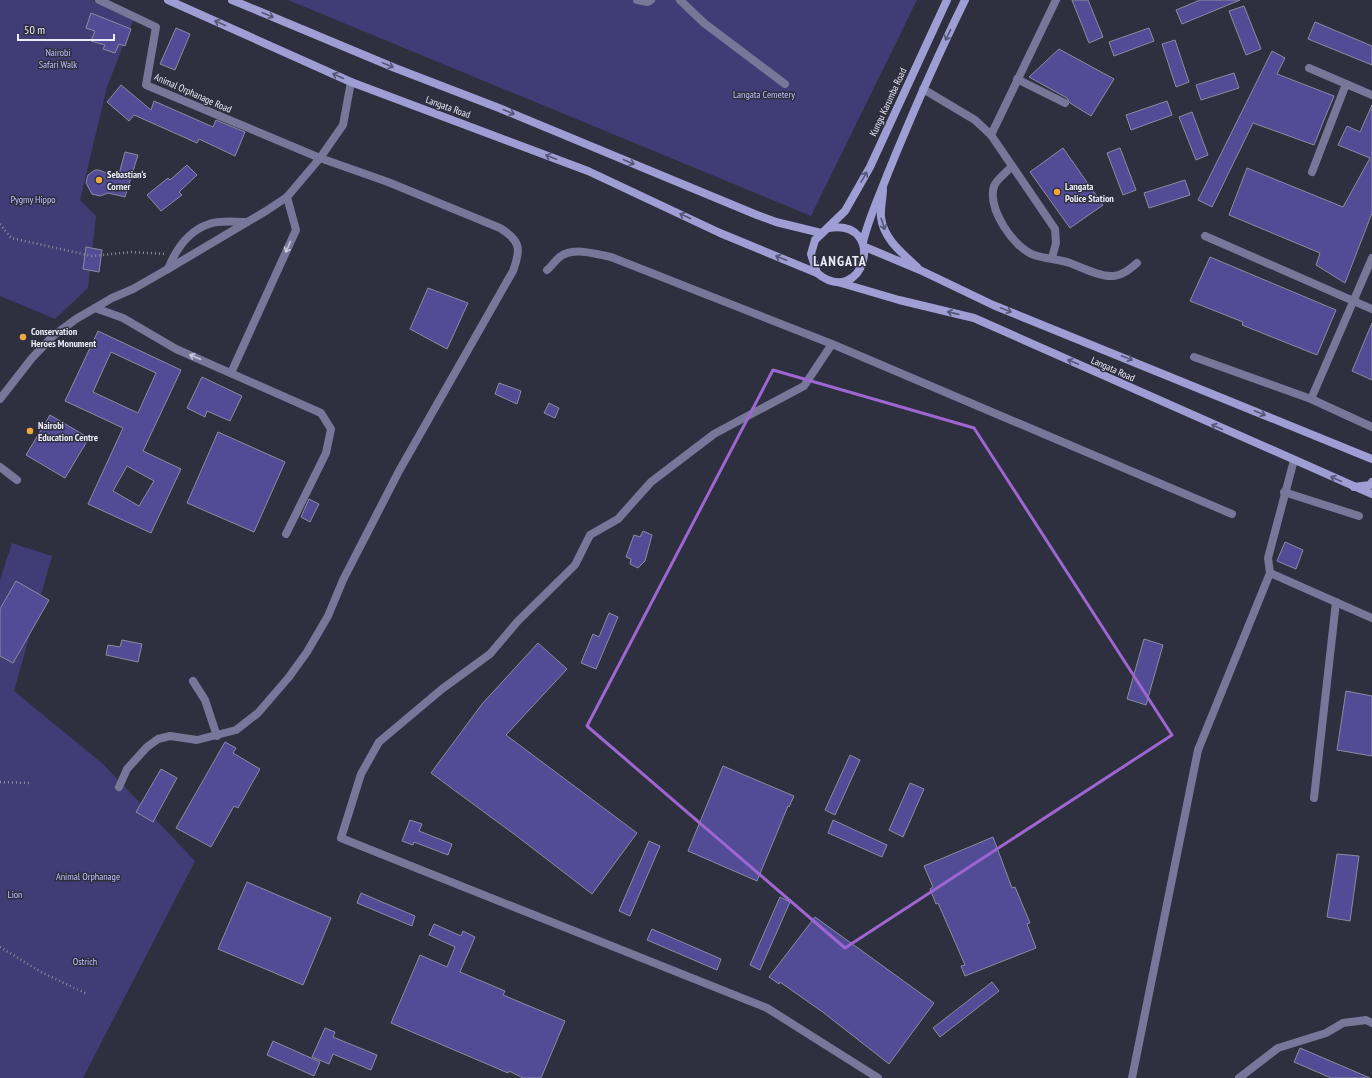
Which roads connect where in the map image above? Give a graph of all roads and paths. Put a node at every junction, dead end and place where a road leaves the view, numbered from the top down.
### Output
1 (99, 0) edge
2 (168, 0) edge
3 (232, 0) edge
4 (637, 0) edge
5 (651, 0) edge
6 (680, 0) edge
7 (947, 0) edge
8 (965, 0) edge
9 (1056, 0) edge
10 (1309, 68) dead end
11 (1017, 79) junction
12 (351, 82) junction
13 (785, 84) dead end
14 (1346, 84) junction
15 (923, 89) junction
16 (1372, 95) edge
17 (1065, 103) dead end
18 (990, 135) junction
19 (320, 158) junction
20 (1012, 166) junction
21 (1312, 172) dead end
22 (884, 185) junction
23 (287, 197) junction
24 (248, 222) junction
25 (0, 224) edge
26 (825, 231) junction
27 (1205, 236) dead end
28 (864, 244) junction
29 (174, 254) junction
30 (1052, 258) junction
31 (1372, 258) edge
32 (1137, 263) dead end
33 (168, 269) junction
34 (548, 270) dead end
35 (920, 270) junction
36 (817, 273) junction
37 (839, 282) junction
38 (1353, 300) junction
39 (95, 308) junction
40 (1372, 308) edge
41 (832, 344) junction
42 (1194, 357) dead end
43 (231, 373) junction
44 (0, 399) edge
45 (1311, 399) junction
46 (1372, 427) edge
47 (1370, 459) edge
48 (1294, 460) junction
49 (0, 467) edge
50 (17, 480) dead end
51 (1372, 482) edge
52 (1354, 487) junction
53 (1284, 492) junction
54 (1372, 494) edge
55 (1232, 514) dead end
56 (1359, 516) dead end
57 (286, 534) dead end
58 (1270, 573) junction
59 (1336, 602) junction
60 (1372, 618) edge
61 (193, 681) dead end
62 (217, 736) junction
63 (0, 782) edge
64 (31, 783) dead end
65 (119, 788) dead end
66 (1314, 798) dead end
67 (0, 947) edge
68 (87, 994) dead end
69 (1372, 1023) edge
70 (878, 1078) edge
71 (1132, 1078) edge
72 (1239, 1078) edge

1 - 19 street, Animal Orphanage Road
12 -> 2 main road, Langata Road
3 -> 26 main road, Langata Road
4 - 5 street
6 - 13 street
26 -> 7 main road, Kungu Karumba Road
8 -> 15 main road
9 - 11 street
10 - 14 street
11 - 17 street
11 - 18 street
12 - 19 street
36 -> 12 main road, Langata Road
14 - 16 street
14 - 21 street
15 - 18 street
15 - 22 main road
18 - 20 street
19 - 23 street
19 - 62 street
20 - 30 street
20 - 30 street
22 - 28 main road
22 -> 35 main road
23 - 24 street
23 -> 43 street
24 - 29 street
24 - 33 street
25 - 29 path
26 - 28 main road
26 - 36 main road
27 - 38 street
28 - 35 main road
28 - 37 main road
29 - 33 street
30 - 32 street
31 - 38 street
33 - 39 street
34 - 41 street
35 -> 47 main road, Langata Road
36 - 37 main road
48 -> 37 main road, Langata Road
38 - 40 street
38 - 45 street
43 -> 39 street
39 - 44 street
41 - 55 street
41 - 70 street
42 - 45 street
43 - 57 street
45 - 46 street
52 -> 48 main road, Langata Road
48 - 53 street
49 - 50 street
51 - 52 main road
52 - 54 main road, Langata Road
53 - 56 street
53 - 58 street
58 - 59 street
58 - 71 street
59 - 60 street
59 - 66 street
61 - 62 street
62 - 65 street
63 - 64 path
67 - 68 path
69 - 72 street

